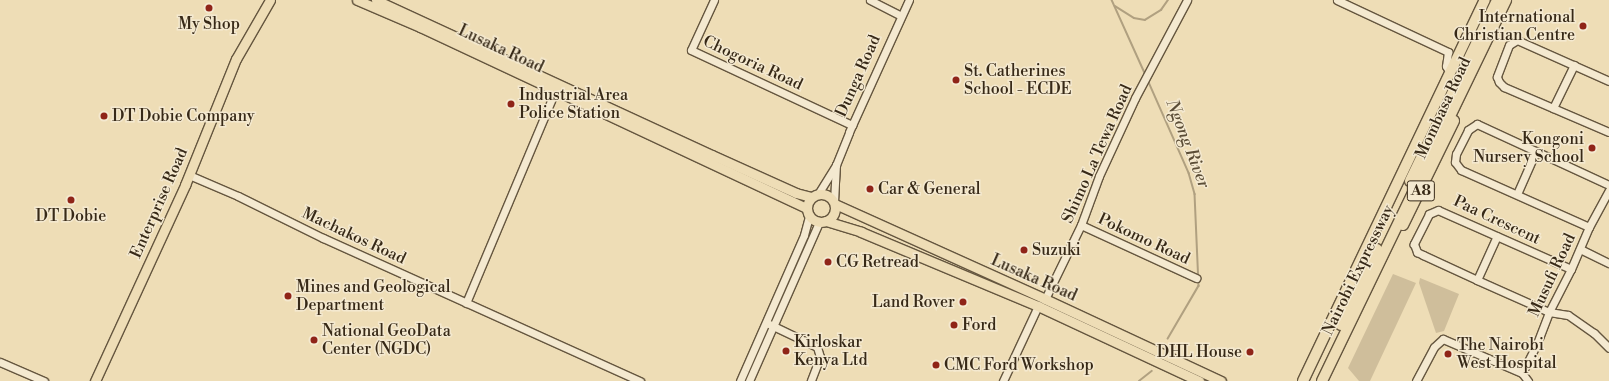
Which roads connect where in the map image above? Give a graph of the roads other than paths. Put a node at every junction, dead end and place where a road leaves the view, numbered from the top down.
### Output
1 (263, 0) edge
2 (270, 0) edge
3 (357, 0) edge
4 (376, 0) edge
5 (714, 0) edge
6 (870, 0) edge
7 (910, 0) edge
8 (1187, 0) edge
9 (1337, 0) edge
10 (1485, 0) edge
11 (1497, 0) edge
12 (1506, 0) edge
13 (1512, 0) edge
14 (901, 16) junction
15 (249, 37) junction
16 (1574, 65) junction
17 (1450, 73) junction
18 (1609, 81) edge
19 (555, 91) junction
20 (1554, 108) junction
21 (852, 124) junction
22 (1609, 132) edge
23 (1536, 151) junction
24 (836, 165) junction
25 (188, 175) junction
26 (1609, 184) edge
27 (1609, 190) edge
28 (1517, 194) junction
29 (814, 196) junction
30 (834, 203) junction
31 (808, 212) junction
32 (823, 222) junction
33 (1081, 225) junction
34 (1589, 227) junction
35 (1497, 236) junction
36 (1580, 249) junction
37 (1609, 264) edge
38 (1571, 269) junction
39 (1196, 278) dead end
40 (1477, 280) junction
41 (1045, 299) junction
42 (466, 303) junction
43 (1038, 306) junction
44 (1549, 312) junction
45 (769, 324) junction
46 (1609, 348) edge
47 (0, 362) edge
48 (1522, 373) junction
49 (44, 381) edge
50 (95, 381) edge
51 (640, 381) edge
52 (740, 381) edge
53 (749, 381) edge
54 (811, 381) edge
55 (1003, 381) edge
56 (1199, 381) edge
57 (1221, 381) edge
58 (1303, 381) edge
59 (1314, 381) edge
60 (1322, 381) edge
61 (1330, 381) edge
62 (1416, 381) edge
63 (1528, 381) edge

1 - 15 main road, Enterprise Road
2 - 15 main road, Enterprise Road
3 - 19 main road, Lusaka Road
4 - 29 main road, Lusaka Road
5 - 21 street, Chogoria Road
6 - 14 street
7 - 14 street, Dunga Road
8 - 33 street, Shimo La Tewa Road
9 - 17 street
10 - 17 highway, Mombasa Road / A8
11 - 59 highway, Nairobi Expressway
12 - 60 highway, Nairobi Expressway
13 - 61 highway, Mombasa Road / A8
14 - 21 street, Dunga Road
15 - 25 main road, Enterprise Road
16 - 18 street
16 - 20 street
16 - 20 street
17 - 58 highway, Mombasa Road / A8
19 - 31 main road, Lusaka Road
19 - 42 street
20 - 22 street
21 - 24 street, Dunga Road
23 - 26 street
23 - 28 street
23 - 28 street
24 - 29 street, Dunga Road
24 - 30 street, Dunga Road
25 - 42 street, Machakos Road
25 - 50 main road, Enterprise Road
27 - 34 street, Musufi Road
28 - 34 street
29 - 30 main road
29 - 31 main road
30 - 32 main road
30 - 41 main road, Lusaka Road
31 - 32 main road
31 - 45 street
32 - 43 main road, Lusaka Road
32 - 45 street
33 - 39 street, Pokomo Road
33 - 41 street, Shimo La Tewa Road
34 - 36 street, Musufi Road
35 - 38 street, Paa Crescent
35 - 40 street
35 - 40 street, Paa Crescent
36 - 37 street
36 - 38 street, Musufi Road
38 - 44 street, Musufi Road
40 - 44 street, Paa Crescent
41 - 57 main road, Lusaka Road
42 - 51 street, Machakos Road
43 - 55 street
43 - 56 main road, Lusaka Road
44 - 46 street, Paa Crescent
44 - 48 street, Musufi Road
45 - 52 street
45 - 53 street
45 - 54 street
47 - 49 street
48 - 62 street
48 - 63 street

